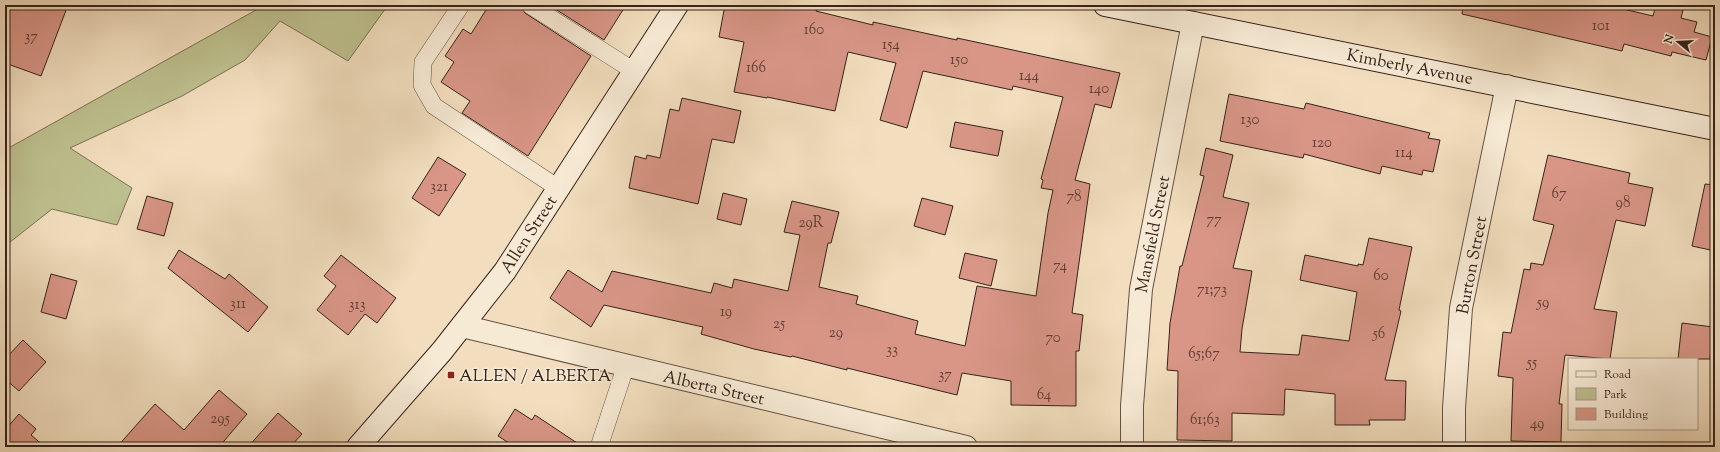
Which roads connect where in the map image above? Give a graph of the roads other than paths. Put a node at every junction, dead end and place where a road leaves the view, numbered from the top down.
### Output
1 (461, 5) edge
2 (530, 5) edge
3 (677, 5) edge
4 (1105, 5) edge
5 (1193, 23) junction
6 (634, 71) junction
7 (1507, 86) junction
8 (1715, 129) edge
9 (558, 188) junction
10 (462, 326) junction
11 (626, 365) junction
12 (358, 447) edge
13 (599, 447) edge
14 (966, 447) edge
15 (1132, 447) edge
16 (1454, 447) edge

1 - 9 lane
2 - 6 lane
3 - 6 street, Allen Street
4 - 5 street, Kimberly Avenue
5 - 7 street, Kimberly Avenue
5 - 15 street, Mansfield Street
6 - 9 street, Allen Street
7 - 8 street, Kimberly Avenue
7 - 16 street, Burton Street
9 - 10 street, Allen Street
10 - 11 street, Alberta Street
10 - 12 street, Allen Street
11 - 13 lane
11 - 14 street, Alberta Street

